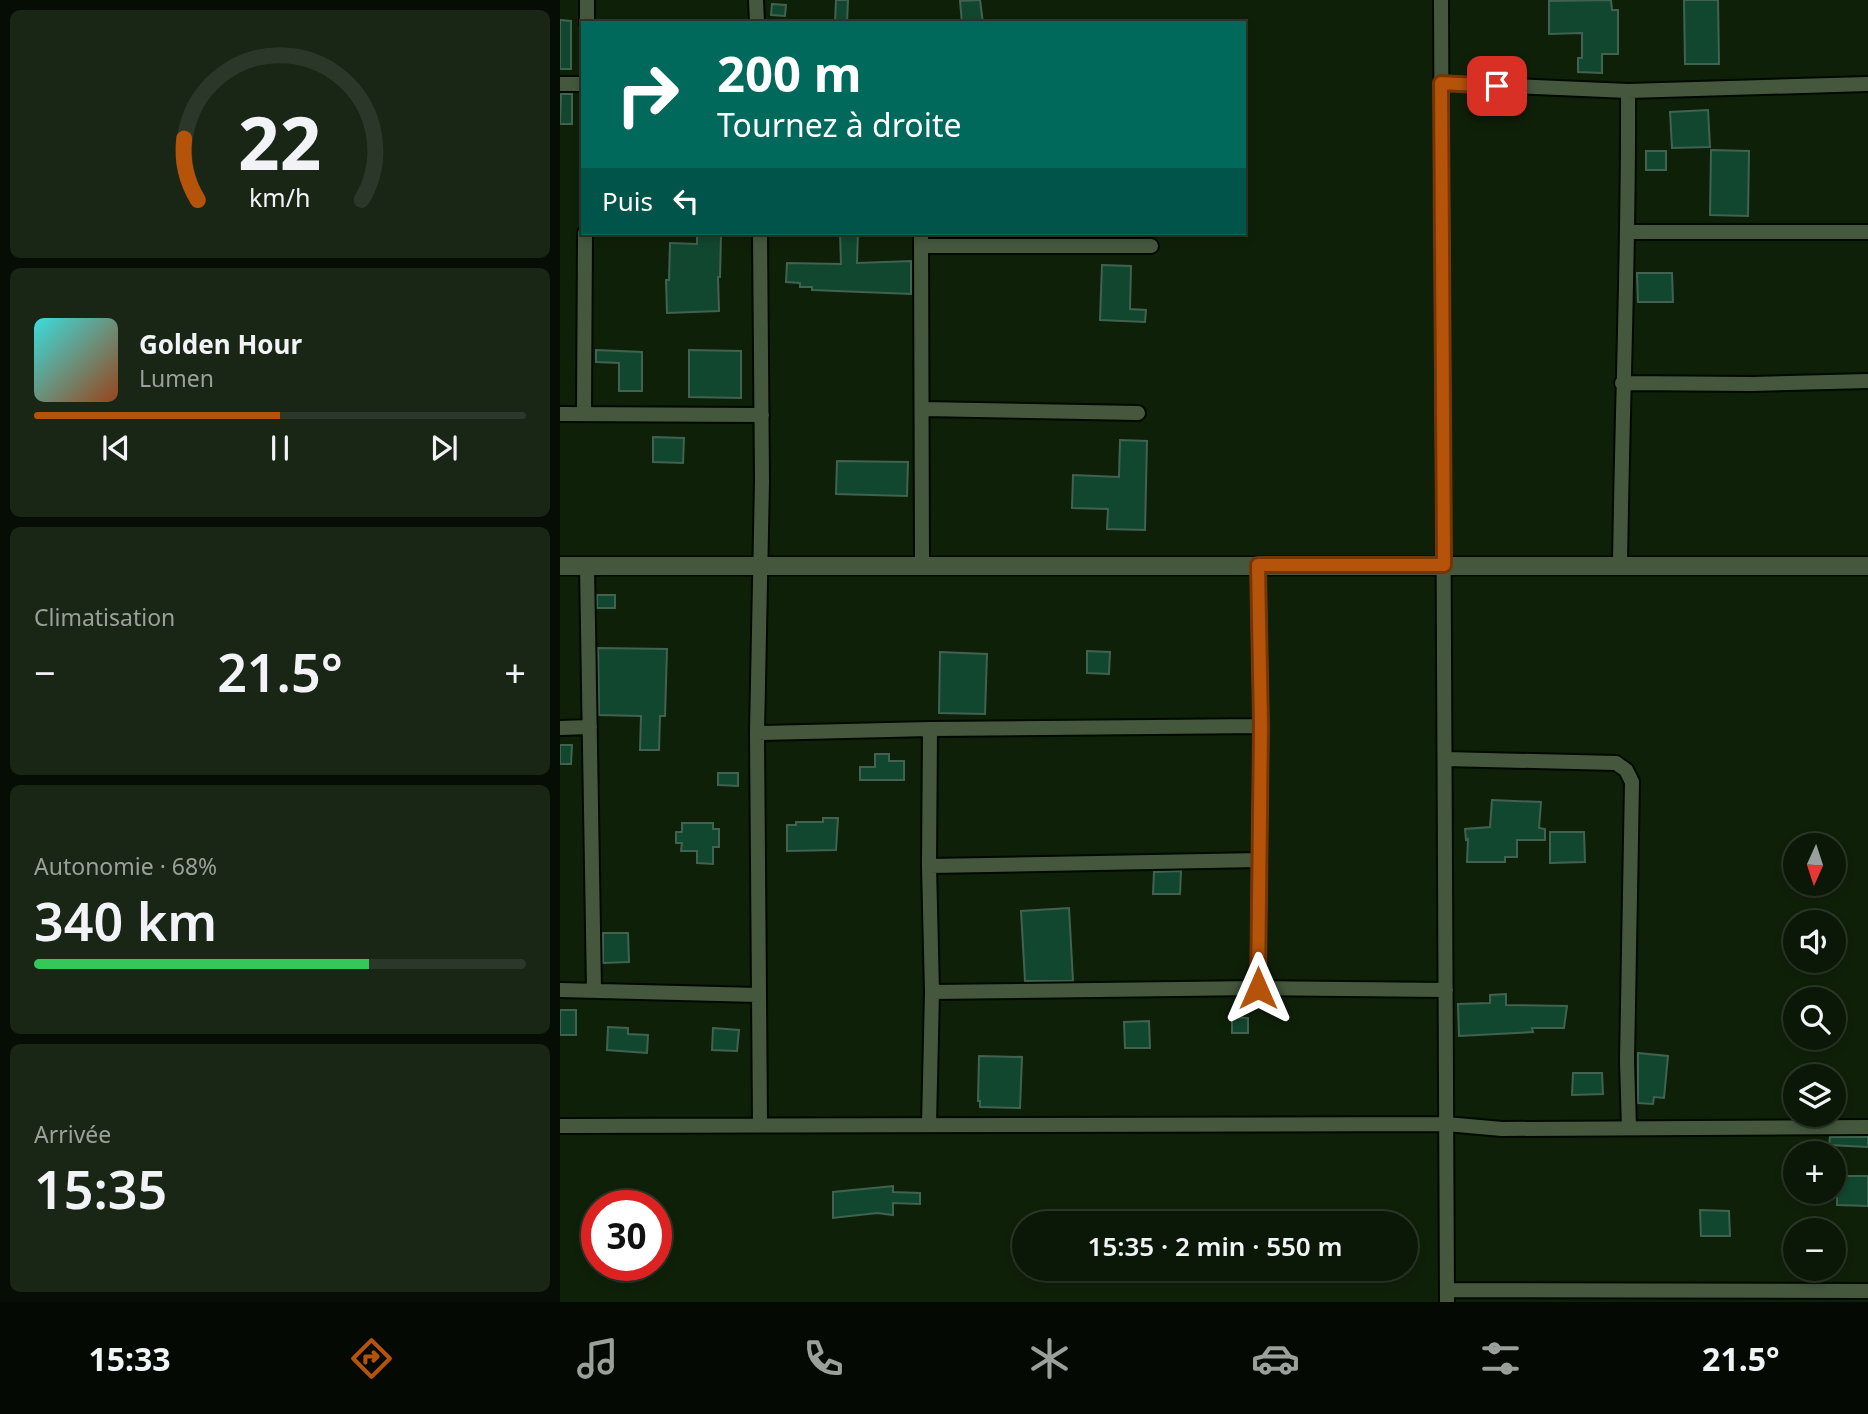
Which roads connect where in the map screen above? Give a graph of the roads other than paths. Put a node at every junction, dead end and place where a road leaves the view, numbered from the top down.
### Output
1 (587, 0) edge
2 (756, 0) edge
3 (1441, 0) edge
4 (587, 21) edge
5 (757, 21) edge
6 (1441, 83) junction
7 (560, 84) edge
8 (581, 85) edge
9 (1868, 85) edge
10 (1628, 91) junction
11 (1628, 232) junction
12 (1868, 232) edge
13 (585, 235) edge
14 (760, 235) edge
15 (921, 240) edge
16 (1151, 246) dead end
17 (1868, 381) edge
18 (1622, 383) junction
19 (922, 409) junction
20 (1138, 413) dead end
21 (560, 414) edge
22 (584, 414) junction
23 (762, 415) junction
24 (762, 565) junction
25 (922, 565) junction
26 (1258, 565) junction
27 (1444, 565) junction
28 (560, 566) edge
29 (587, 566) junction
30 (1620, 566) junction
31 (1868, 566) edge
32 (1261, 726) junction
33 (590, 727) junction
34 (560, 728) edge
35 (930, 729) junction
36 (757, 733) junction
37 (1445, 759) junction
38 (1259, 860) junction
39 (929, 866) junction
40 (1258, 988) junction
41 (560, 990) edge
42 (594, 990) junction
43 (1446, 990) junction
44 (932, 992) junction
45 (758, 995) junction
46 (1446, 1124) junction
47 (760, 1125) junction
48 (929, 1125) junction
49 (560, 1126) edge
50 (1868, 1127) edge
51 (1629, 1128) junction
52 (1868, 1292) edge
53 (1447, 1296) edge
54 (1625, 1297) edge

1 - 4 street
2 - 5 street
3 - 6 street
6 - 10 street
6 - 27 street
7 - 8 street
9 - 10 street
10 - 11 street
11 - 12 street
11 - 18 street
13 - 22 street
14 - 23 street
15 - 16 street
15 - 19 street
17 - 18 street
18 - 30 street
19 - 20 street
19 - 25 street
21 - 22 street
22 - 23 street
23 - 24 street
24 - 25 street
24 - 29 street
24 - 36 street
25 - 26 street
26 - 27 street
26 - 32 street
27 - 30 street
27 - 37 street
28 - 29 street
29 - 33 street
30 - 31 street
32 - 35 street
32 - 38 street
33 - 34 street
33 - 42 street
35 - 36 street
35 - 39 street
36 - 45 street
37 - 43 street
37 - 51 street
38 - 39 street
38 - 40 street
39 - 44 street
40 - 43 street
40 - 44 street
41 - 42 street
42 - 45 street
43 - 46 street
44 - 48 street
45 - 47 street
46 - 48 street
46 - 51 street
46 - 53 street
47 - 48 street
47 - 49 street
50 - 51 street
52 - 54 street
53 - 54 street

